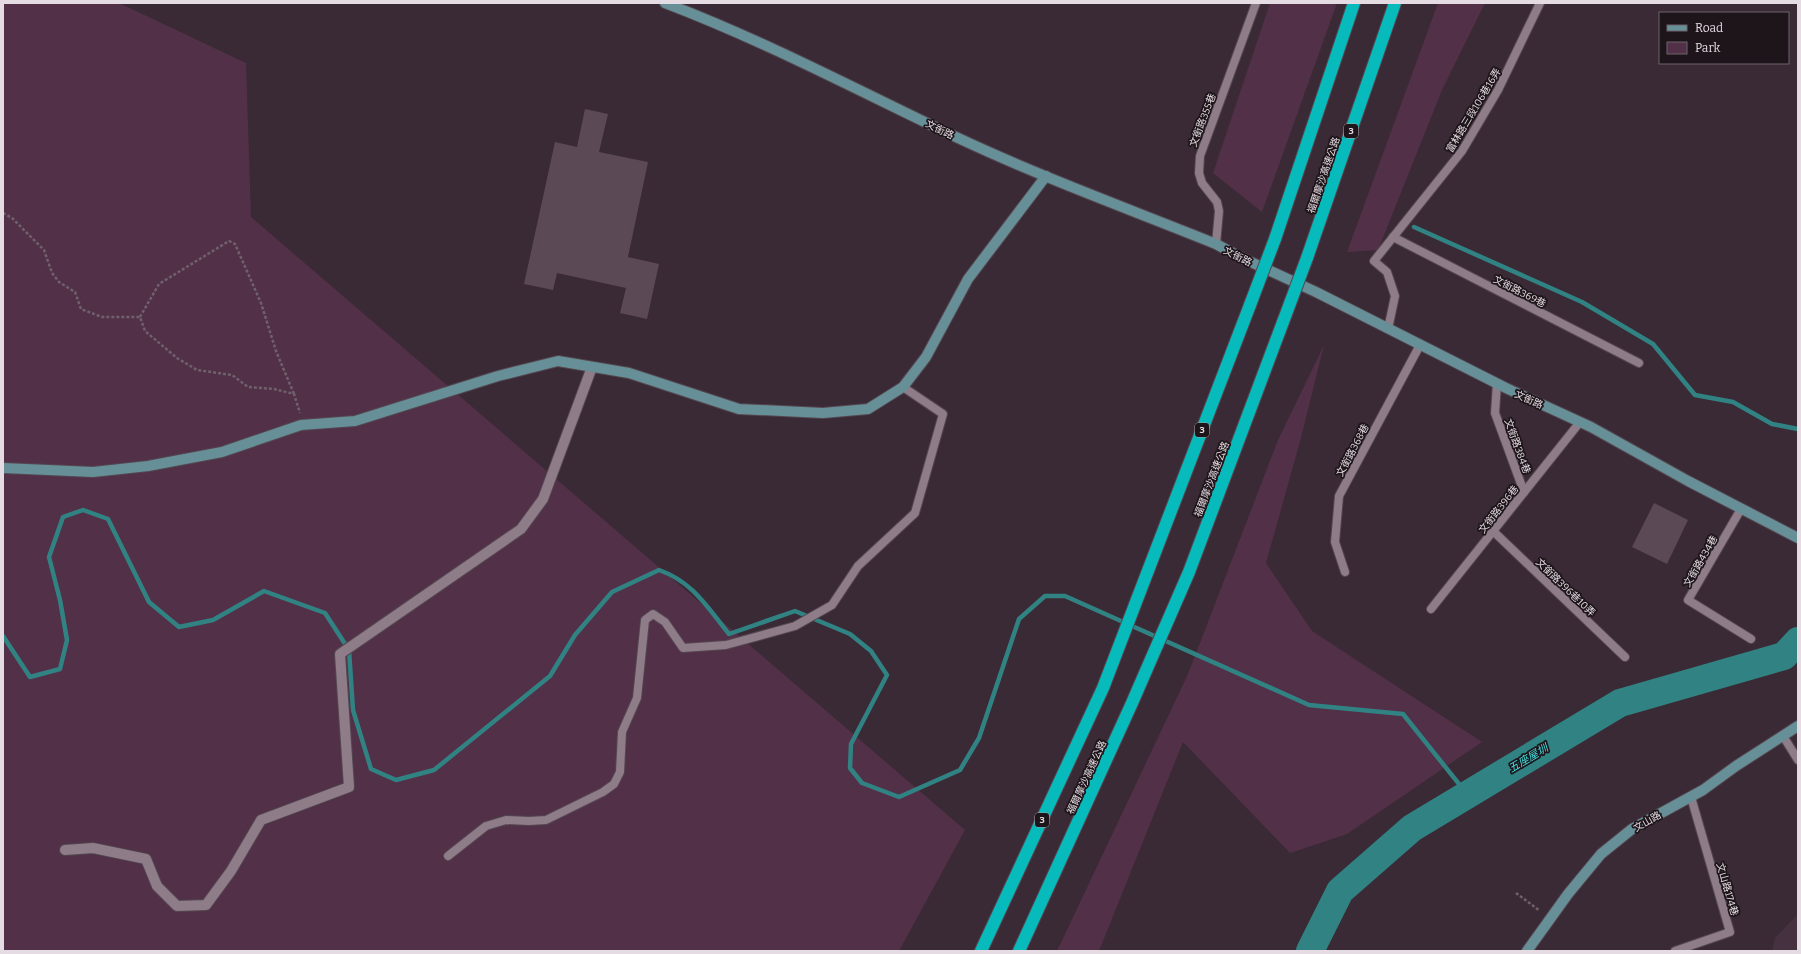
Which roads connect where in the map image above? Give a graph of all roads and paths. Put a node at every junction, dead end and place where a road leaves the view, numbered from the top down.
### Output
1 (665, 3) edge
2 (1256, 3) edge
3 (1354, 3) edge
4 (1395, 3) edge
5 (1540, 3) edge
6 (1046, 176) junction
7 (3, 213) edge
8 (1393, 237) junction
9 (1216, 244) junction
10 (140, 317) junction
11 (1388, 329) junction
12 (1420, 345) junction
13 (1639, 363) dead end
14 (592, 367) junction
15 (1497, 383) junction
16 (903, 387) junction
17 (294, 394) junction
18 (1580, 422) junction
19 (301, 425) junction
20 (3, 468) edge
21 (1524, 492) junction
22 (1741, 509) junction
23 (1493, 531) junction
24 (1798, 538) edge
25 (1345, 572) dead end
26 (1431, 609) dead end
27 (1752, 639) dead end
28 (1625, 657) dead end
29 (1798, 726) edge
30 (1783, 736) junction
31 (1798, 760) edge
32 (1691, 797) junction
33 (65, 850) dead end
34 (448, 856) dead end
35 (1516, 893) dead end
36 (1550, 919) junction
37 (981, 951) edge
38 (1020, 951) edge
39 (1527, 951) edge
40 (1675, 951) edge

1 - 6 street, 文銜路
2 - 9 lane, 文銜路355巷
3 - 37 highway, 3, bridge
4 - 38 highway, 福爾摩沙高速公路 / 3, bridge
5 - 8 lane, 富林路三段106巷16弄
6 - 9 street, 文銜路
6 - 16 street
7 - 10 path
8 - 11 lane, 富林路三段106巷16弄
8 - 13 lane, 文銜路369巷
9 - 11 street, 文銜路
10 - 17 path
10 - 17 path
11 - 12 street, 文銜路
12 - 15 street, 文銜路
12 - 25 lane, 文銜路368巷
14 - 16 street
14 - 19 street
14 - 33 street
15 - 18 street, 文銜路
15 - 21 lane, 文銜路384巷
16 - 34 lane
17 - 19 path
18 - 21 lane, 文銜路396巷
18 - 22 street, 文銜路
19 - 20 street
21 - 23 lane, 文銜路396巷
22 - 24 street, 文銜路
22 - 27 lane, 文銜路434巷
23 - 26 lane, 文銜路396巷
23 - 28 lane, 文銜路396巷10弄
29 - 30 street, 文山路
30 - 31 lane
30 - 32 street, 文山路
32 - 36 street, 文山路
32 - 40 lane, 文山路174巷
35 - 36 path
36 - 39 street, 文山路

